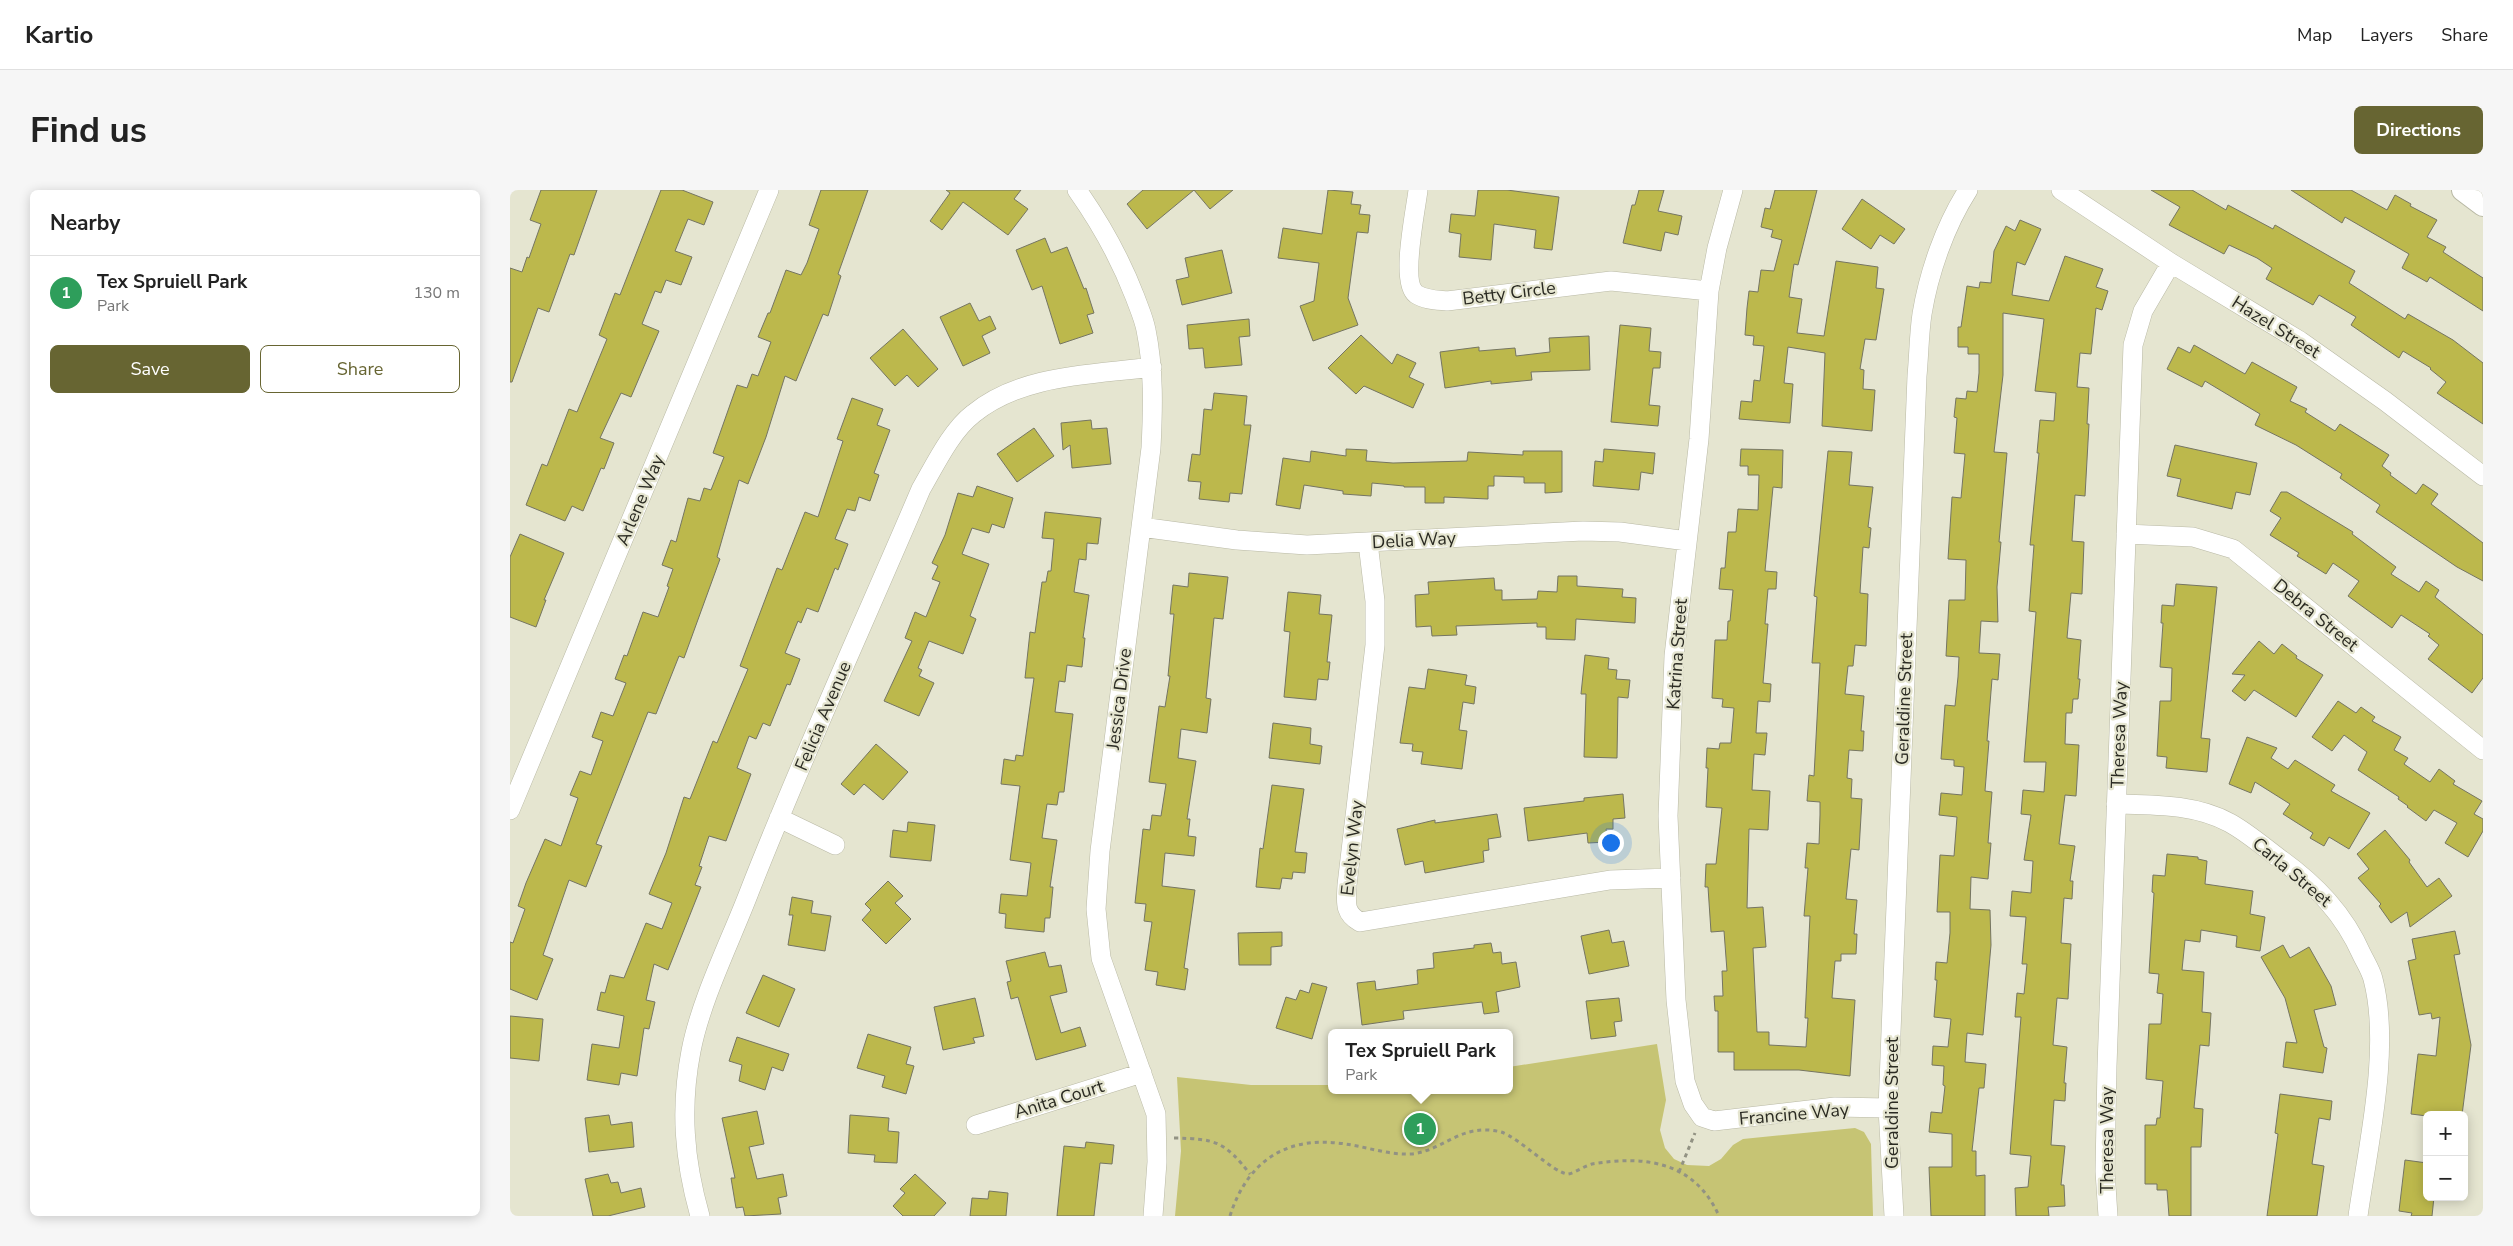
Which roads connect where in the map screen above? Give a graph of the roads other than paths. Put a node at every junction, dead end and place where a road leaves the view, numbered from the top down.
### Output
1 (769, 190) edge
2 (1077, 190) edge
3 (1418, 190) edge
4 (1733, 190) edge
5 (1968, 190) edge
6 (2061, 190) edge
7 (2463, 190) edge
8 (2483, 205) edge
9 (2171, 263) junction
10 (1709, 291) junction
11 (1152, 367) junction
12 (2483, 476) edge
13 (1141, 526) junction
14 (2126, 534) junction
15 (1687, 541) junction
16 (1368, 543) junction
17 (2483, 750) edge
18 (2116, 804) junction
19 (510, 810) edge
20 (779, 818) junction
21 (835, 845) dead end
22 (1671, 878) junction
23 (1142, 1073) junction
24 (1888, 1108) junction
25 (1702, 1117) joint
26 (976, 1125) dead end
27 (700, 1216) edge
28 (1153, 1216) edge
29 (1894, 1216) edge
30 (2108, 1216) edge
31 (2358, 1216) edge

1 - 19 street, Arlene Way
2 - 11 street, Jessica Drive
3 - 10 street, Betty Circle
4 - 10 street, Katrina Street
5 - 24 street, Geraldine Street
6 - 9 street, Hazel Street
7 - 8 street
9 - 12 street, Hazel Street
9 - 14 street, Theresa Way
10 - 15 street, Katrina Street
11 - 13 street, Jessica Drive
11 - 20 street, Felicia Avenue
13 - 16 street, Delia Way
13 - 23 street, Jessica Drive
14 - 17 street, Debra Street
14 - 18 street, Theresa Way
15 - 16 street, Delia Way
15 - 22 street, Katrina Street
16 - 22 street, Evelyn Way
18 - 30 street, Theresa Way
18 - 31 street, Carla Street
20 - 21 street
20 - 27 street, Felicia Avenue
22 - 25 street, Katrina Street
23 - 26 street, Anita Court
23 - 28 street, Jessica Drive
24 - 25 street, Francine Way
24 - 29 street, Geraldine Street

